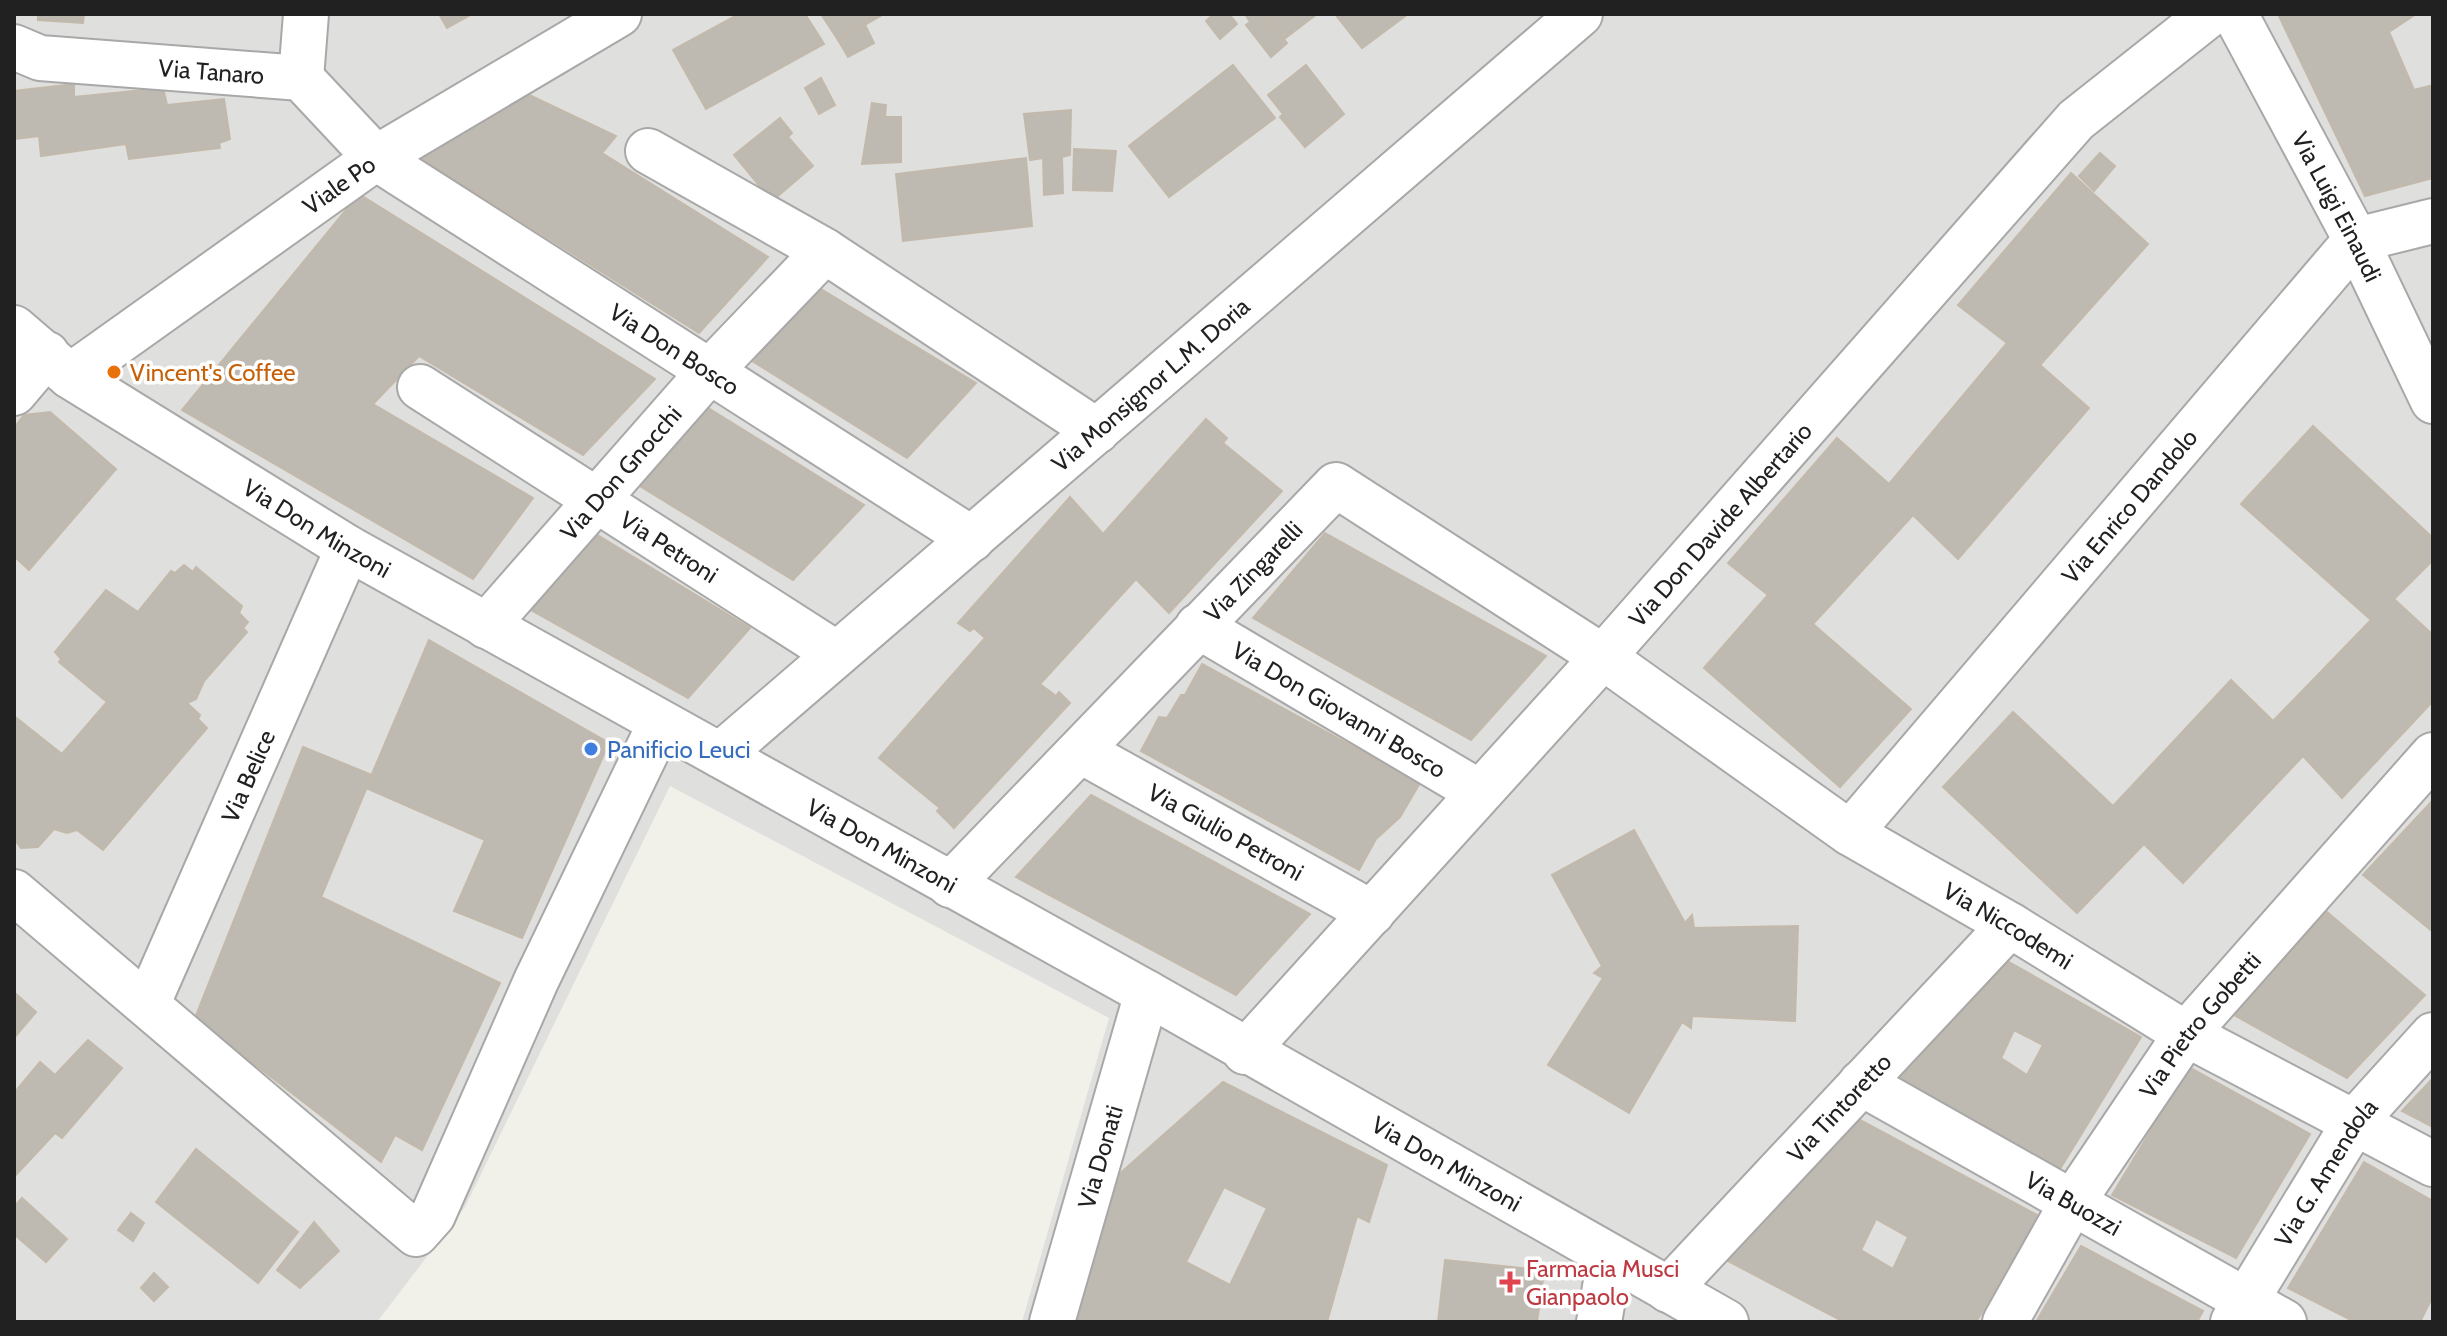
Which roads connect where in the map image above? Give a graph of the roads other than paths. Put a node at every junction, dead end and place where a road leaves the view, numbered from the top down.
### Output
1 (306, 14) edge
2 (619, 14) edge
3 (1580, 14) edge
4 (2210, 14) edge
5 (2235, 14) edge
6 (14, 47) edge
7 (301, 78) junction
8 (648, 151) dead end
9 (376, 158) junction
10 (2433, 221) edge
11 (2356, 240) junction
12 (825, 251) junction
13 (43, 352) edge
14 (709, 372) junction
15 (420, 387) dead end
16 (14, 393) edge
17 (2433, 401) edge
18 (1097, 431) junction
19 (594, 500) junction
20 (972, 539) junction
21 (348, 548) junction
22 (486, 626) junction
23 (1198, 626) junction
24 (837, 654) junction
25 (1603, 657) junction
26 (660, 724) junction
27 (1081, 751) junction
28 (720, 755) junction
29 (2433, 755) edge
30 (1479, 792) junction
31 (1850, 833) junction
32 (950, 885) junction
33 (14, 892) edge
34 (1372, 913) junction
35 (2010, 925) junction
36 (1147, 993) junction
37 (148, 1003) junction
38 (2186, 1034) junction
39 (2433, 1035) edge
40 (1245, 1052) junction
41 (1861, 1083) junction
42 (2356, 1120) junction
43 (2433, 1164) edge
44 (2072, 1203) junction
45 (1610, 1258) junction
46 (1668, 1290) junction
47 (2239, 1312) edge
48 (1052, 1322) edge
49 (1599, 1322) edge
50 (1726, 1322) edge
51 (2005, 1322) edge
52 (2284, 1322) edge

1 - 7 street
2 - 9 street, Viale Po
3 - 18 street, Via Monsignor L.M. Doria
4 - 25 street, Via Don Davide Albertario
5 - 11 street, Via Luigi Einaudi
6 - 7 street, Via Tanaro
7 - 9 street
8 - 12 street
9 - 13 street, Viale Po
9 - 14 street, Via Don Bosco
10 - 11 street
11 - 17 street, Via Luigi Einaudi
11 - 31 street, Via Enrico Dandolo
12 - 14 street, Via Don Gnocchi
12 - 18 street
13 - 16 street, Viale Po
13 - 21 street, Via Don Minzoni
14 - 19 street, Via Don Gnocchi
14 - 20 street, Via Don Bosco
15 - 19 street, Via Petroni
18 - 20 street, Via Monsignor L.M. Doria
19 - 22 street, Via Don Gnocchi
19 - 24 street, Via Petroni
20 - 24 street, Via Monsignor L.M. Doria
21 - 22 street, Via Don Minzoni
21 - 37 street, Via Belice
22 - 26 street, Via Don Minzoni
23 - 25 street, Via Zingarelli
23 - 27 street, Via Zingarelli
23 - 30 street, Via Don Giovanni Bosco
24 - 28 street, Via Monsignor L.M. Doria
25 - 30 street, Via Don Davide Albertario
25 - 31 street, Via Niccodemi
26 - 28 street, Via Don Minzoni
26 - 37 street
27 - 32 street, Via Zingarelli
27 - 34 street, Via Giulio Petroni
28 - 32 street, Via Don Minzoni
29 - 38 street, Via Pietro Gobetti
30 - 34 street, Via Don Davide Albertario
31 - 35 street, Via Niccodemi
32 - 36 street, Via Don Minzoni
33 - 37 street
34 - 40 street, Via Don Davide Albertario
35 - 38 street, Via Niccodemi
35 - 41 street, Via Tintoretto
36 - 40 street, Via Don Minzoni
36 - 48 street, Via Donati
38 - 42 street, Via Niccodemi
38 - 44 street, Via Pietro Gobetti
39 - 42 street, Via G. Amendola
40 - 45 street, Via Don Minzoni
41 - 44 street, Via Buozzi
41 - 46 street, Via Tintoretto
42 - 43 street, Via Niccodemi
42 - 47 street, Via G. Amendola
44 - 47 street, Via Buozzi
44 - 51 street, Via Pietro Gobetti
45 - 46 street, Via Don Minzoni
45 - 49 street
46 - 50 street, Via Don Minzoni
47 - 52 street, Via Buozzi

